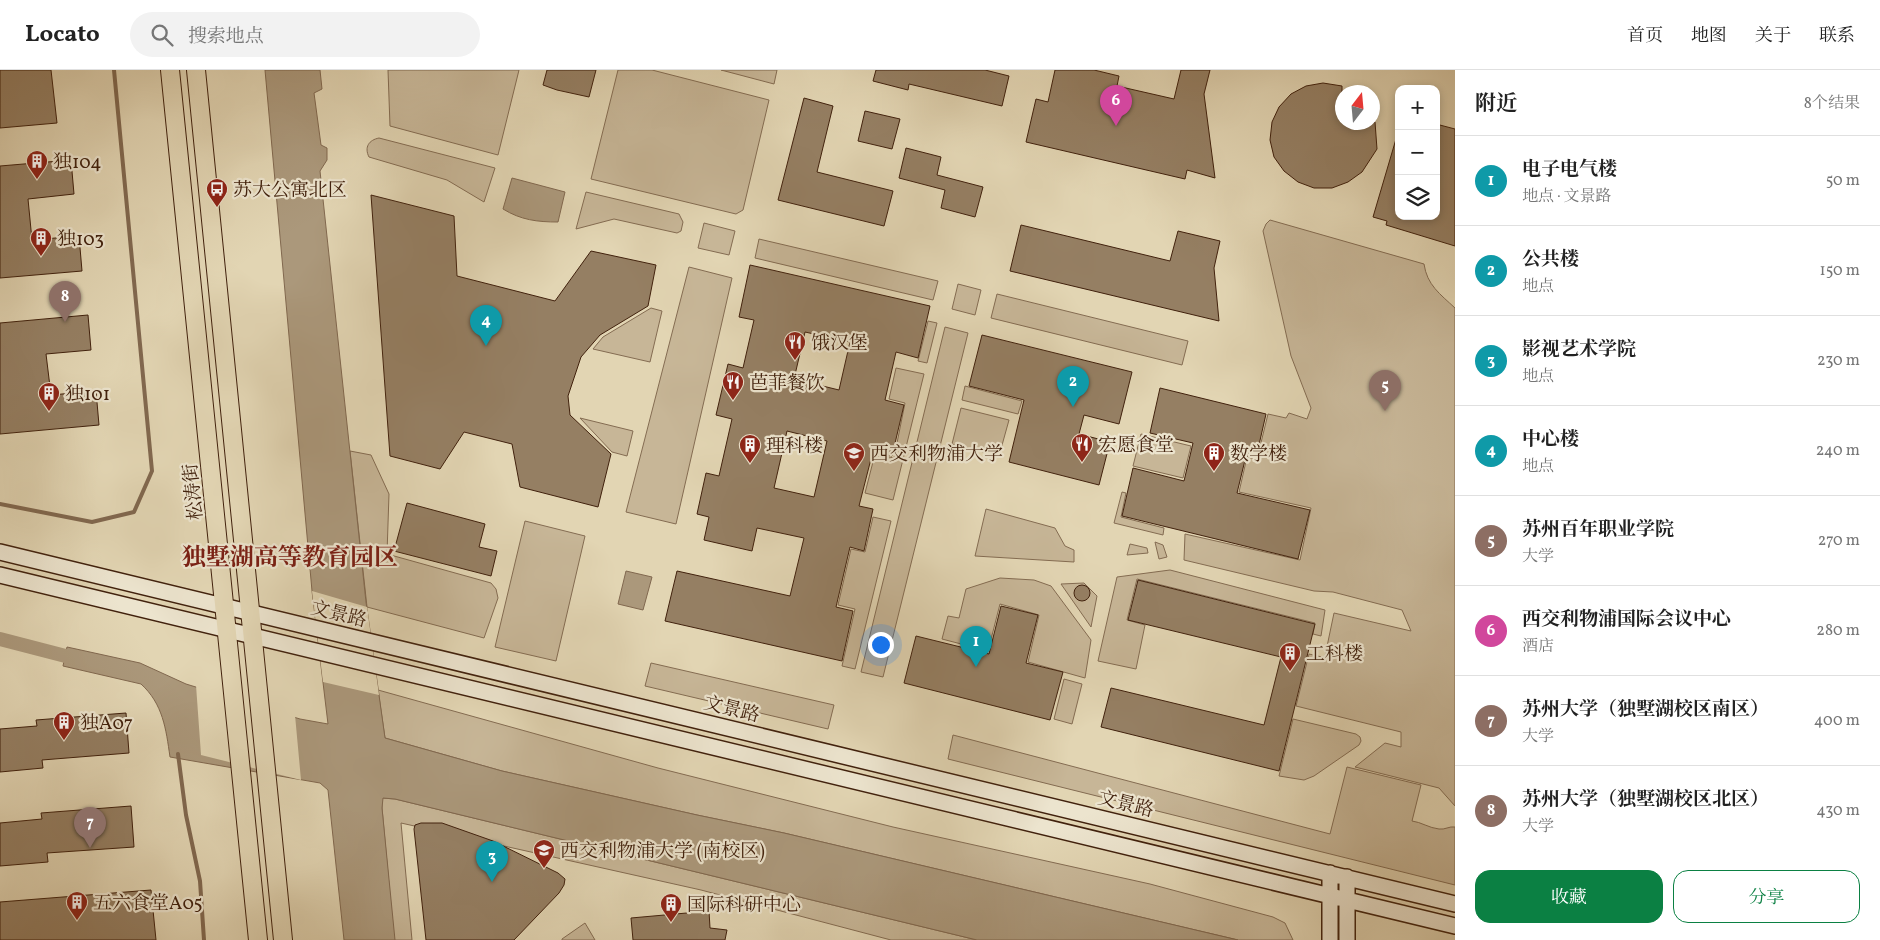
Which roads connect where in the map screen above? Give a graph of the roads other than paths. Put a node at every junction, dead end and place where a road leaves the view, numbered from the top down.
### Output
1 (170, 70) edge
2 (196, 70) edge
3 (0, 552) edge
4 (0, 575) edge
5 (225, 606) junction
6 (250, 612) junction
7 (227, 629) junction
8 (253, 635) junction
9 (1330, 873) junction
10 (1347, 877) junction
11 (1330, 897) junction
12 (1347, 901) junction
13 (1455, 904) edge
14 (1455, 926) edge
15 (258, 940) edge
16 (283, 940) edge
17 (1330, 940) edge
18 (1347, 940) edge

1 - 5 main road, 松涛街
2 - 6 main road
3 - 5 main road, 文景路
4 - 7 main road
5 - 6 main road, 文景路
5 - 7 main road, 松涛街
6 - 8 main road
6 - 9 main road, 文景路
7 - 8 main road
7 - 15 main road, 松涛街
8 - 11 main road
8 - 16 main road
9 - 10 main road, 文景路
9 - 11 main road
10 - 12 main road
10 - 13 main road, 文景路
11 - 12 main road
11 - 17 main road
12 - 14 main road
12 - 18 main road

